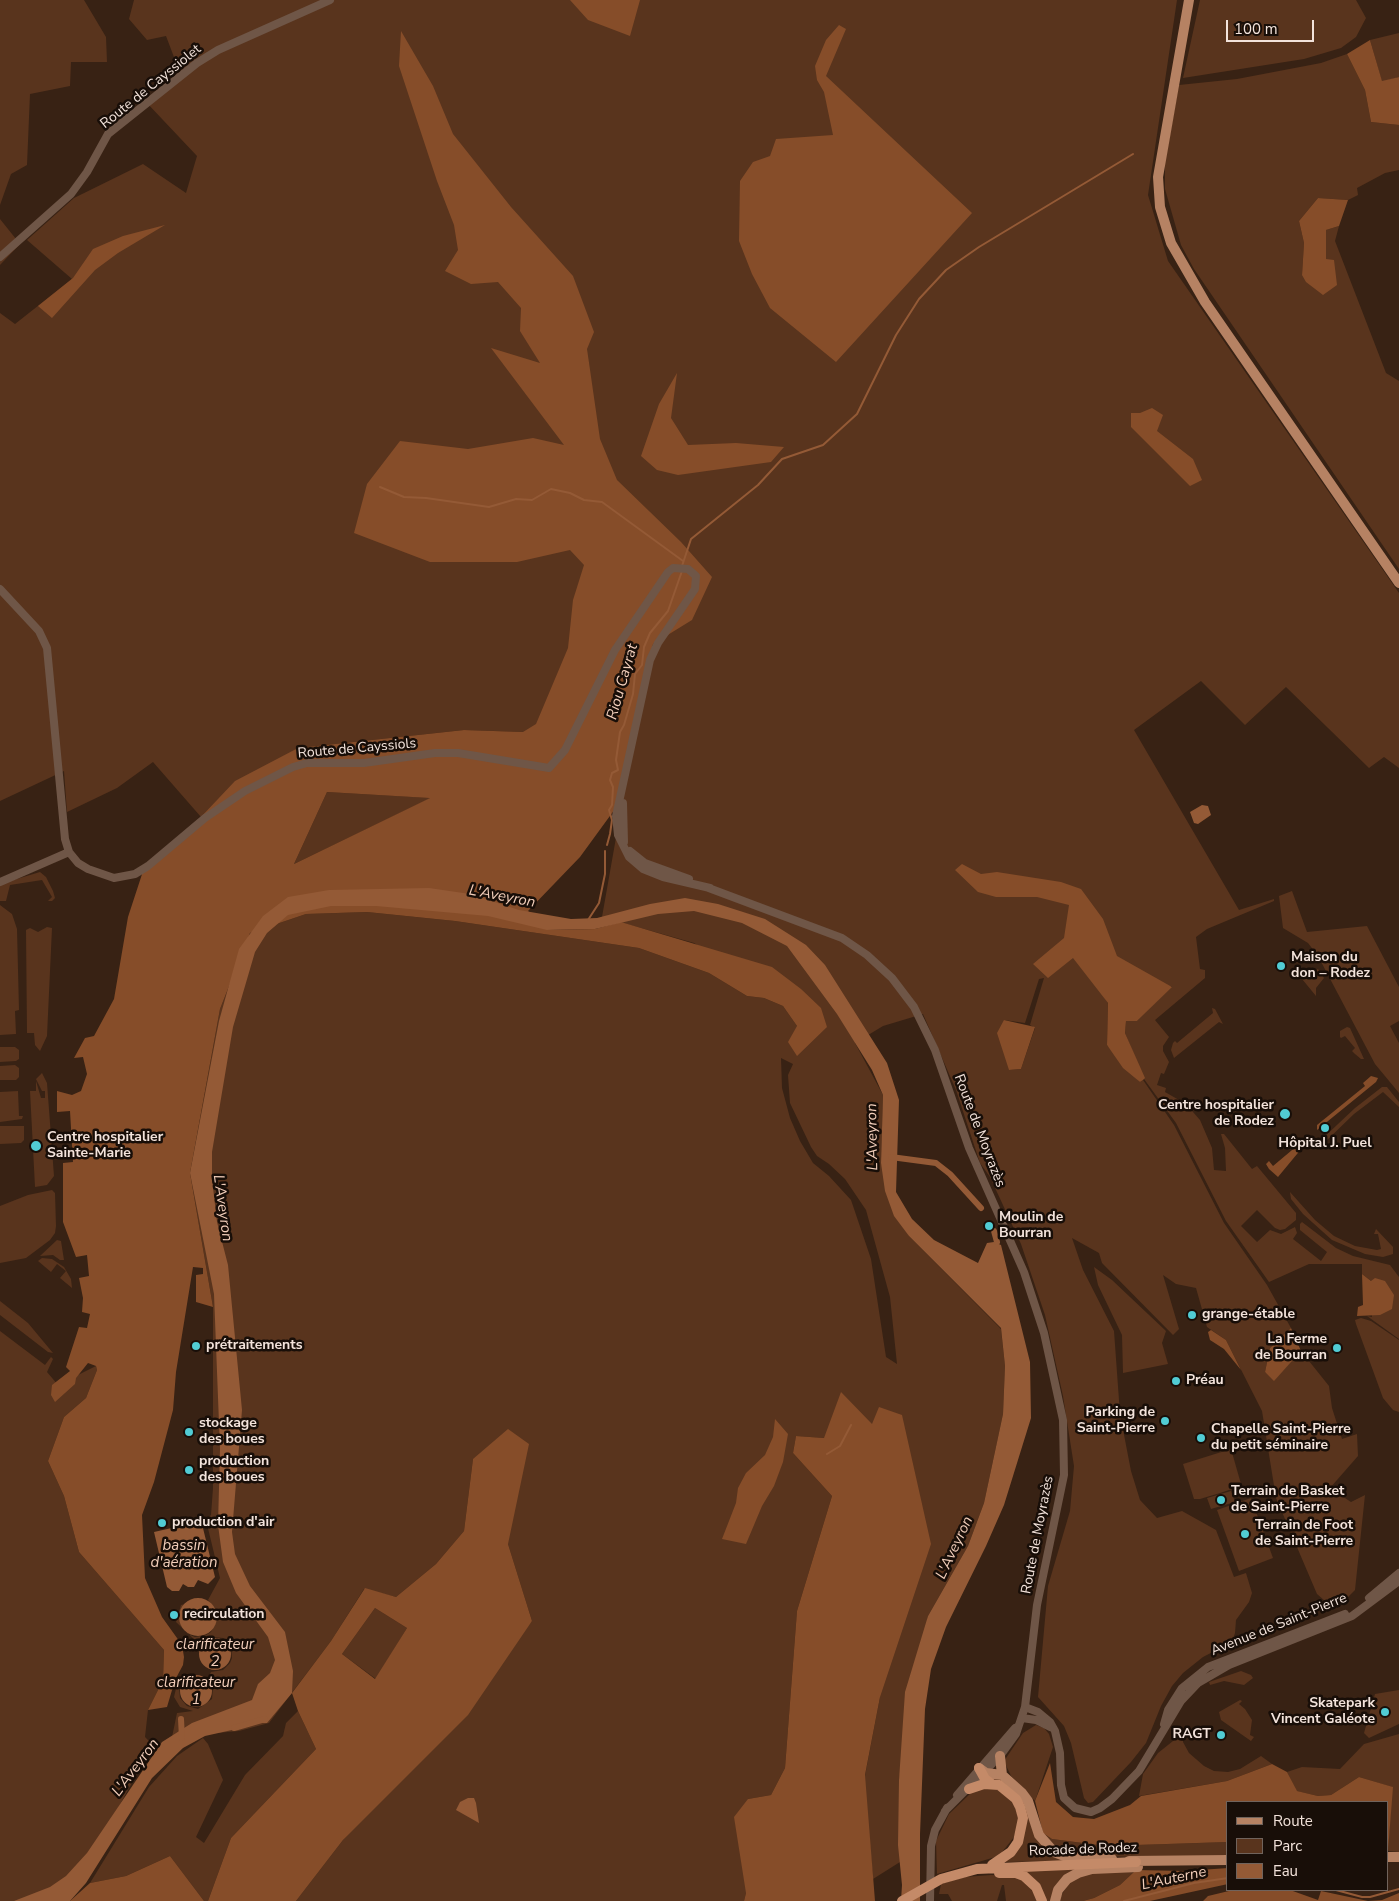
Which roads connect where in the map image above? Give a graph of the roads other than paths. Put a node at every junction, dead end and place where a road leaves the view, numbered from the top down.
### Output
1 (330, 0) edge
2 (1189, 0) edge
3 (0, 257) edge
4 (677, 568) joint
5 (1399, 582) edge
6 (0, 589) edge
7 (69, 852) junction
8 (0, 882) edge
9 (1399, 1573) edge
10 (1399, 1581) edge
11 (1025, 1707) junction
12 (1022, 1718) junction
13 (1018, 1726) junction
14 (1162, 1730) junction
15 (1055, 1732) junction
16 (1000, 1756) junction
17 (982, 1772) junction
18 (1002, 1775) junction
19 (992, 1784) junction
20 (969, 1789) junction
21 (945, 1811) junction
22 (1226, 1860) edge
23 (1190, 1861) junction
24 (1136, 1862) junction
25 (988, 1868) junction
26 (958, 1874) junction
27 (902, 1901) edge
28 (930, 1901) edge
29 (1042, 1901) edge
30 (1055, 1901) edge

1 - 3 street, Route de Cayssiolet
2 - 5 main road
4 - 7 street, Route de Cayssiols
4 - 11 street, Route de Moyrazès
6 - 7 street
7 - 8 street
9 - 14 street, Avenue de Saint-Pierre
10 - 14 street, Avenue de Saint-Pierre
11 - 12 street, Route de Moyrazès
11 - 15 street, Avenue de Saint-Pierre
12 - 13 street, Route de Moyrazès
12 - 15 street
13 - 16 street
13 - 17 street
14 - 15 street, Avenue de Saint-Pierre
16 - 17 street
16 - 18 main road
17 - 18 main road
17 - 19 highway
17 - 20 street
17 - 21 street
18 - 24 main road
19 - 20 highway
19 - 25 highway
20 - 21 street
21 - 28 street
22 - 23 main road, Rocade de Rodez
23 - 24 main road, Rocade de Rodez
23 - 30 main road
24 - 25 highway, Rocade de Rodez
25 - 26 highway, Rocade de Rodez
26 - 27 highway, Rocade de Rodez
26 - 29 highway

